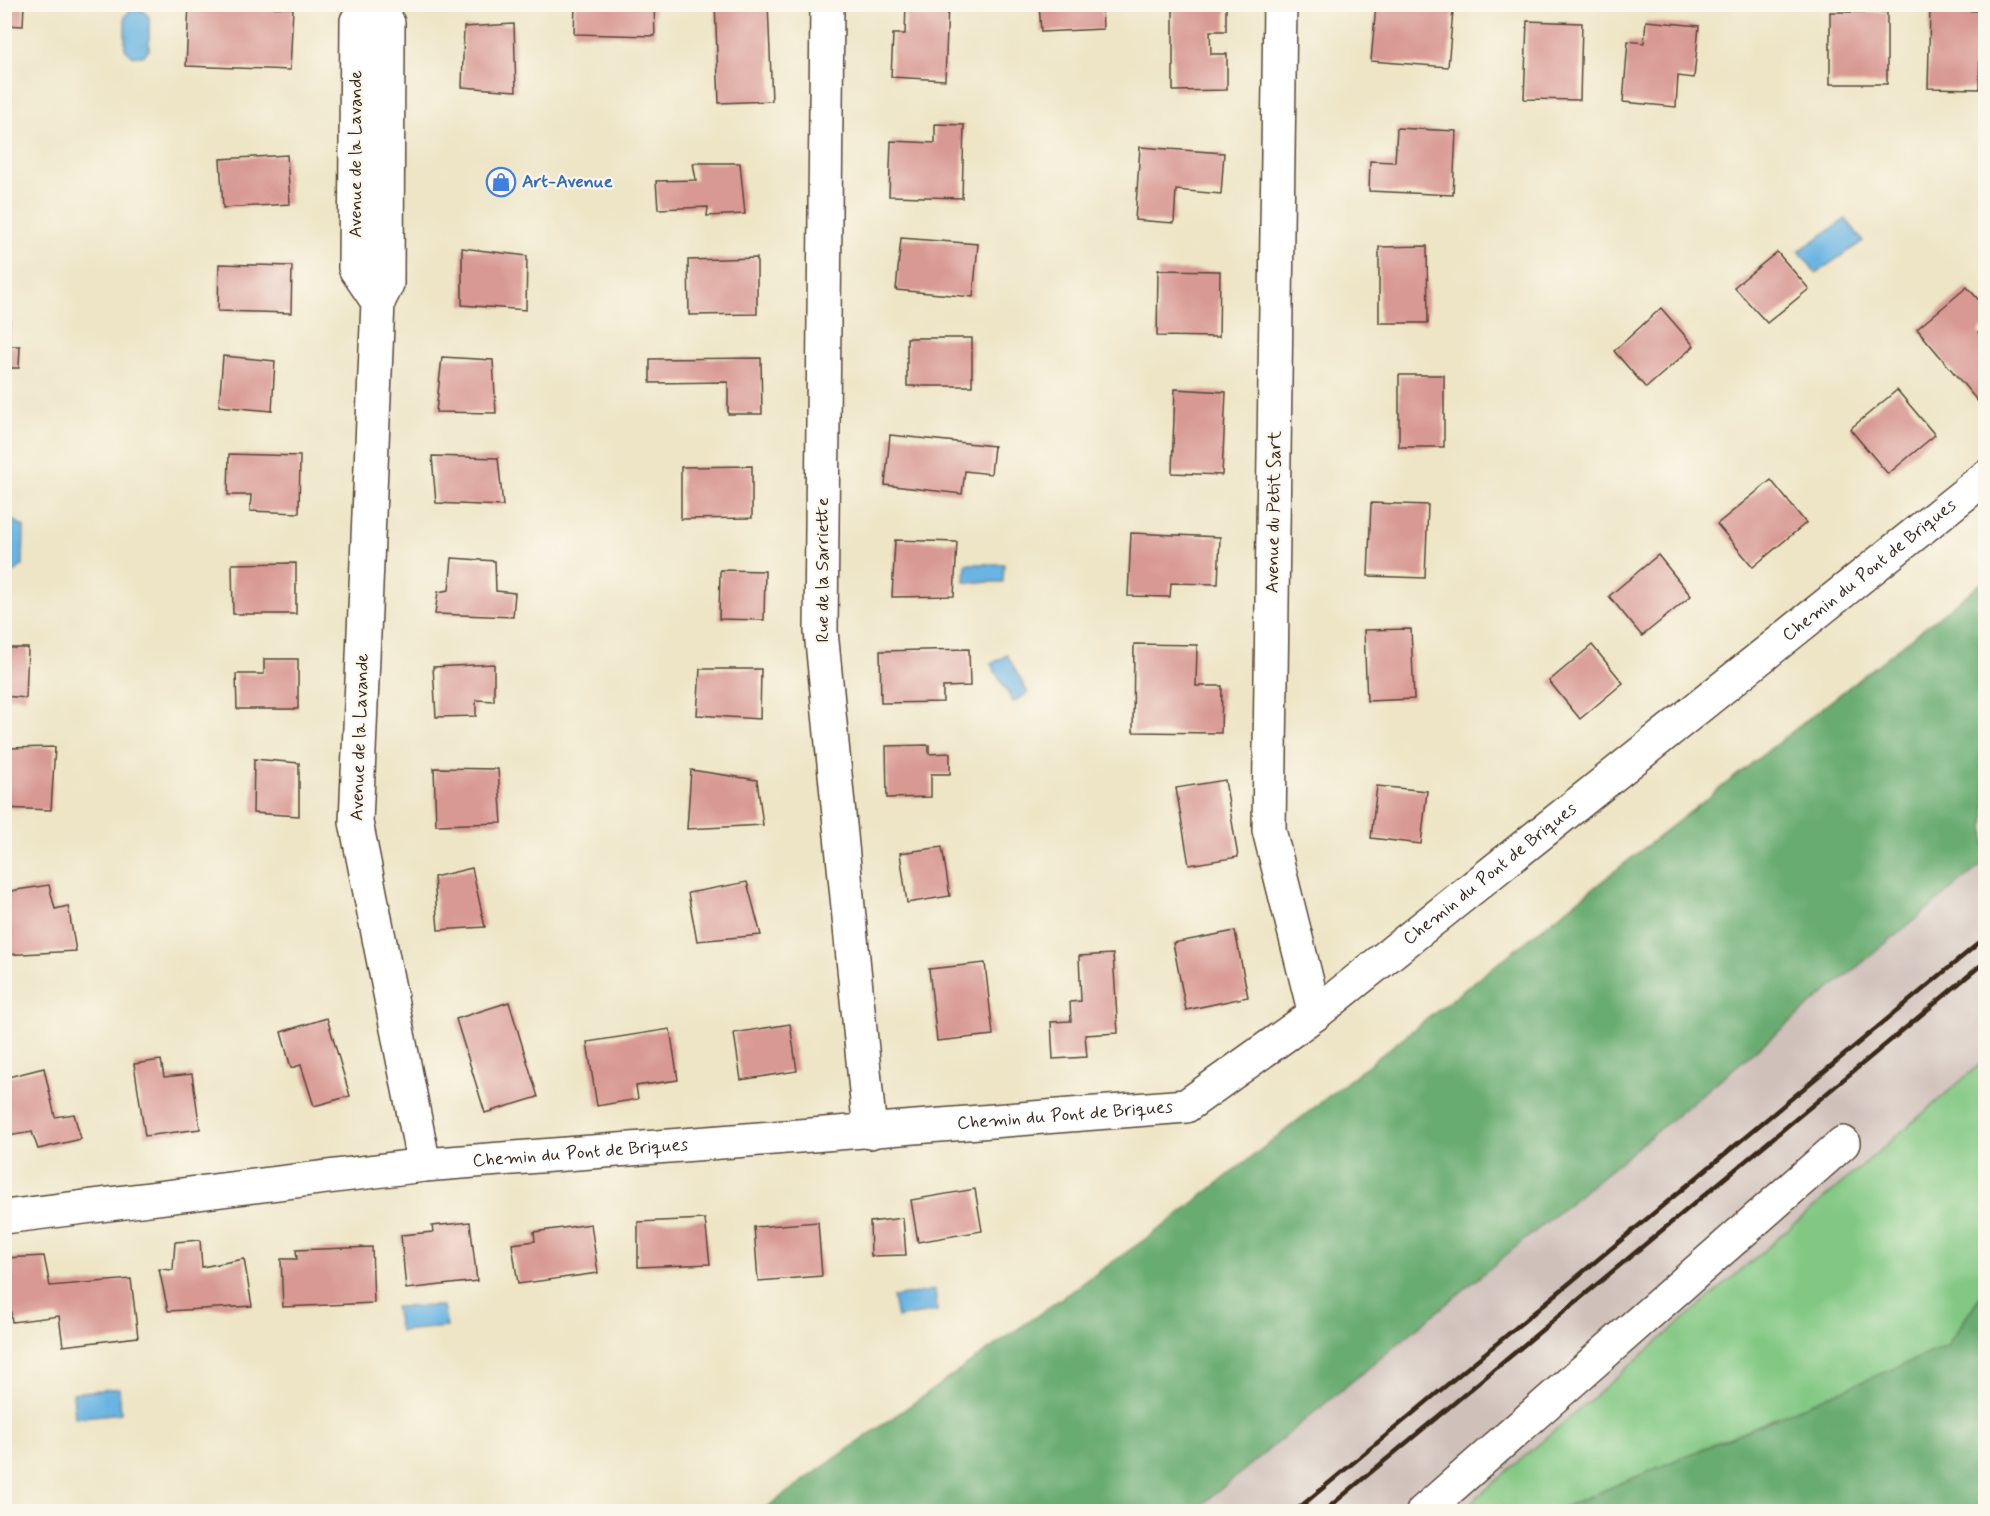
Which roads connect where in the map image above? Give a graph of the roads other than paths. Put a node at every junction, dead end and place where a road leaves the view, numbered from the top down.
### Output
1 (372, 4) edge
2 (377, 4) edge
3 (827, 4) edge
4 (1280, 4) edge
5 (378, 302) junction
6 (1986, 477) edge
7 (1315, 1014) junction
8 (870, 1132) junction
9 (1843, 1143) dead end
10 (424, 1166) junction
11 (4, 1217) edge
12 (1423, 1512) edge

1 - 5 street, Avenue de la Lavande
2 - 5 street, Avenue de la Lavande
3 - 8 street, Rue de la Sarriette
4 - 7 street, Avenue du Petit Sart
5 - 10 street, Avenue de la Lavande
6 - 7 street, Chemin du Pont de Briques
7 - 8 street, Chemin du Pont de Briques
8 - 10 street, Chemin du Pont de Briques
9 - 12 street
10 - 11 street, Chemin du Pont de Briques

